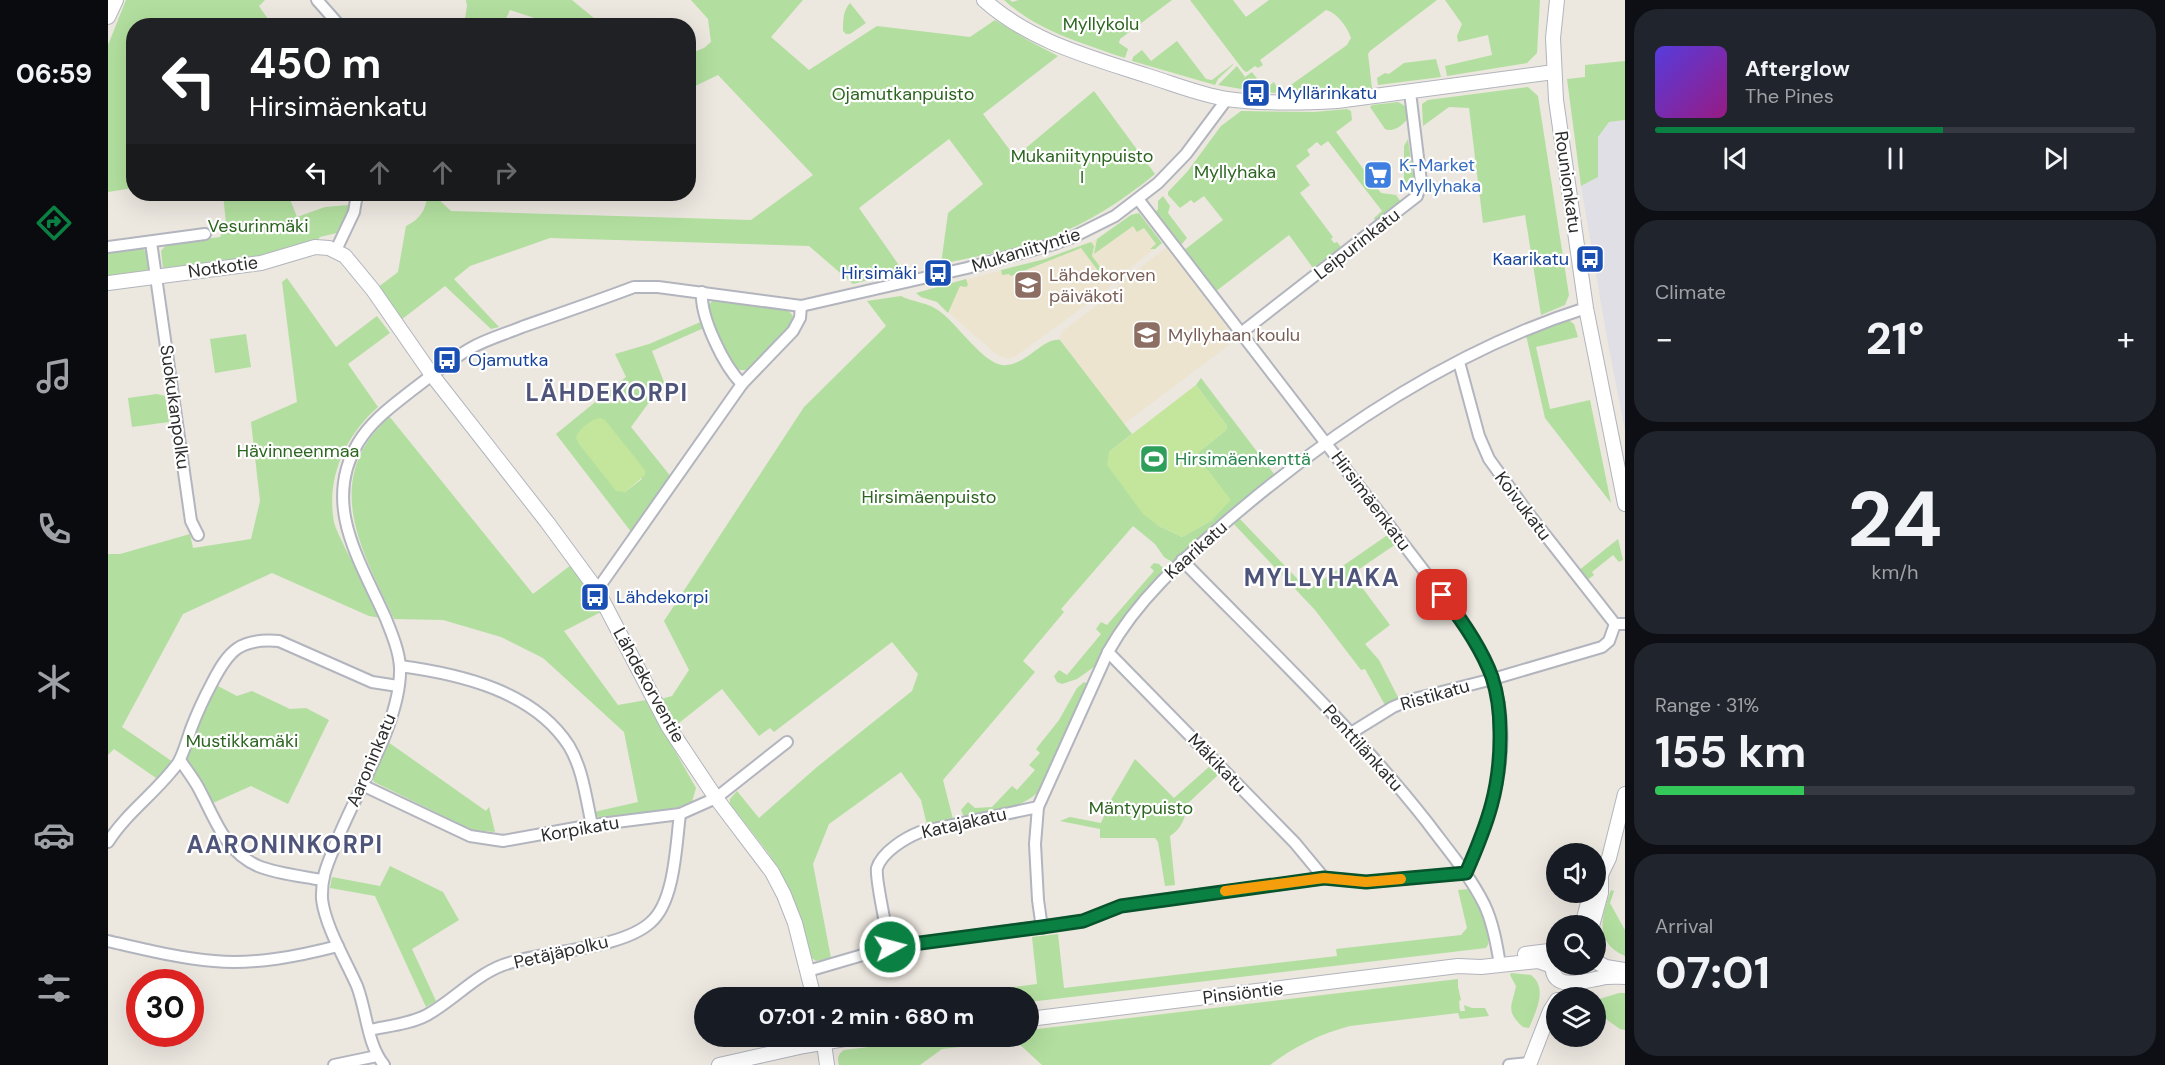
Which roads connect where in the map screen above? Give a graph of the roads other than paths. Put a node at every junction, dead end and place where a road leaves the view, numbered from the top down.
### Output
1 (116, 0) edge
2 (317, 0) edge
3 (984, 0) edge
4 (1557, 0) edge
5 (108, 17) edge
6 (333, 18) edge
7 (1554, 72) junction
8 (1410, 92) junction
9 (1227, 99) junction
10 (1138, 199) junction
11 (356, 201) edge
12 (205, 234) dead end
13 (151, 242) junction
14 (108, 247) edge
15 (336, 250) junction
16 (157, 277) junction
17 (108, 283) edge
18 (702, 292) junction
19 (801, 306) junction
20 (1586, 308) junction
21 (1241, 333) junction
22 (1459, 362) junction
23 (432, 375) junction
24 (741, 384) junction
25 (1326, 443) junction
26 (1625, 504) edge
27 (198, 535) dead end
28 (1182, 560) junction
29 (597, 590) junction
30 (1620, 624) edge
31 (1108, 652) junction
32 (400, 666) junction
33 (1493, 679) junction
34 (398, 686) junction
35 (1351, 733) junction
36 (787, 742) dead end
37 (180, 760) junction
38 (362, 785) junction
39 (1625, 794) edge
40 (716, 798) junction
41 (1038, 807) junction
42 (680, 814) junction
43 (592, 825) junction
44 (108, 842) edge
45 (1606, 861) edge
46 (1466, 873) junction
47 (1324, 878) junction
48 (322, 880) junction
49 (1042, 927) junction
50 (108, 941) edge
51 (338, 946) junction
52 (890, 947) junction
53 (1546, 952) edge
54 (1499, 961) junction
55 (1546, 966) edge
56 (1606, 967) edge
57 (1625, 970) edge
58 (808, 971) junction
59 (1556, 975) edge
60 (1586, 975) edge
61 (1625, 977) edge
62 (1577, 983) junction
63 (812, 987) edge
64 (1573, 987) edge
65 (1039, 1018) edge
66 (1546, 1024) edge
67 (370, 1030) junction
68 (791, 1047) edge
69 (824, 1047) edge
70 (377, 1056) junction
71 (1529, 1064) edge
72 (334, 1065) edge
73 (384, 1065) edge
74 (719, 1065) edge
75 (827, 1065) edge
76 (1509, 1065) edge

1 - 5 street
2 - 6 street
3 - 9 street
4 - 7 street, Rounionkatu
7 - 8 street
7 - 20 street, Rounionkatu
8 - 9 street
8 - 21 street, Leipurinkatu
9 - 10 street, Mukaniityntie
10 - 19 street, Mukaniityntie
10 - 21 street, Hirsimäenkatu
11 - 15 street
12 - 13 street
13 - 14 street
13 - 16 street, Suokukanpolku
15 - 16 street, Notkotie
15 - 23 street, Lähdekorventie
16 - 17 street, Notkotie
16 - 27 street, Suokukanpolku
18 - 19 street
18 - 23 street
18 - 24 street
19 - 24 street
20 - 22 street, Kaarikatu
20 - 26 street, Rounionkatu
21 - 25 street, Hirsimäenkatu
22 - 25 street, Kaarikatu
22 - 30 street, Koivukatu
23 - 29 street, Lähdekorventie
23 - 32 street, Aaroninkatu
24 - 29 street
25 - 28 street, Kaarikatu
25 - 33 street, Hirsimäenkatu
28 - 31 street, Kaarikatu
28 - 35 street, Penttilänkatu
29 - 40 street, Lähdekorventie
30 - 33 street, Ristikatu
31 - 41 street, Kaarikatu
31 - 47 street, Mäkikatu
32 - 34 street, Aaroninkatu
32 - 43 street
33 - 35 street, Ristikatu
33 - 46 street, Hirsimäenkatu
34 - 37 street
34 - 38 street, Aaroninkatu
35 - 46 street, Penttilänkatu
36 - 40 street, Korpikatu
37 - 44 street
37 - 48 street
38 - 43 street, Korpikatu
38 - 48 street, Aaroninkatu
39 - 45 street
40 - 42 street, Korpikatu
40 - 58 street, Lähdekorventie
41 - 49 street, Kaarikatu
41 - 52 street, Katajakatu
42 - 43 street, Korpikatu
42 - 67 street, Petäjäpolku
46 - 47 street
46 - 54 street, Penttilänkatu
47 - 49 street
48 - 51 street, Aaroninkatu
49 - 52 street
50 - 51 street
51 - 67 street, Aaroninkatu
52 - 58 street
53 - 54 street, Pinsiöntie
54 - 55 street, Pinsiöntie
54 - 65 street, Pinsiöntie
56 - 57 street
58 - 63 street, Lähdekorventie
59 - 62 street
60 - 62 street
61 - 62 street
62 - 64 street
66 - 71 street
67 - 70 street, Aaroninkatu
68 - 74 street
69 - 75 street
70 - 72 street
70 - 73 street, Aaroninkatu
71 - 76 street

